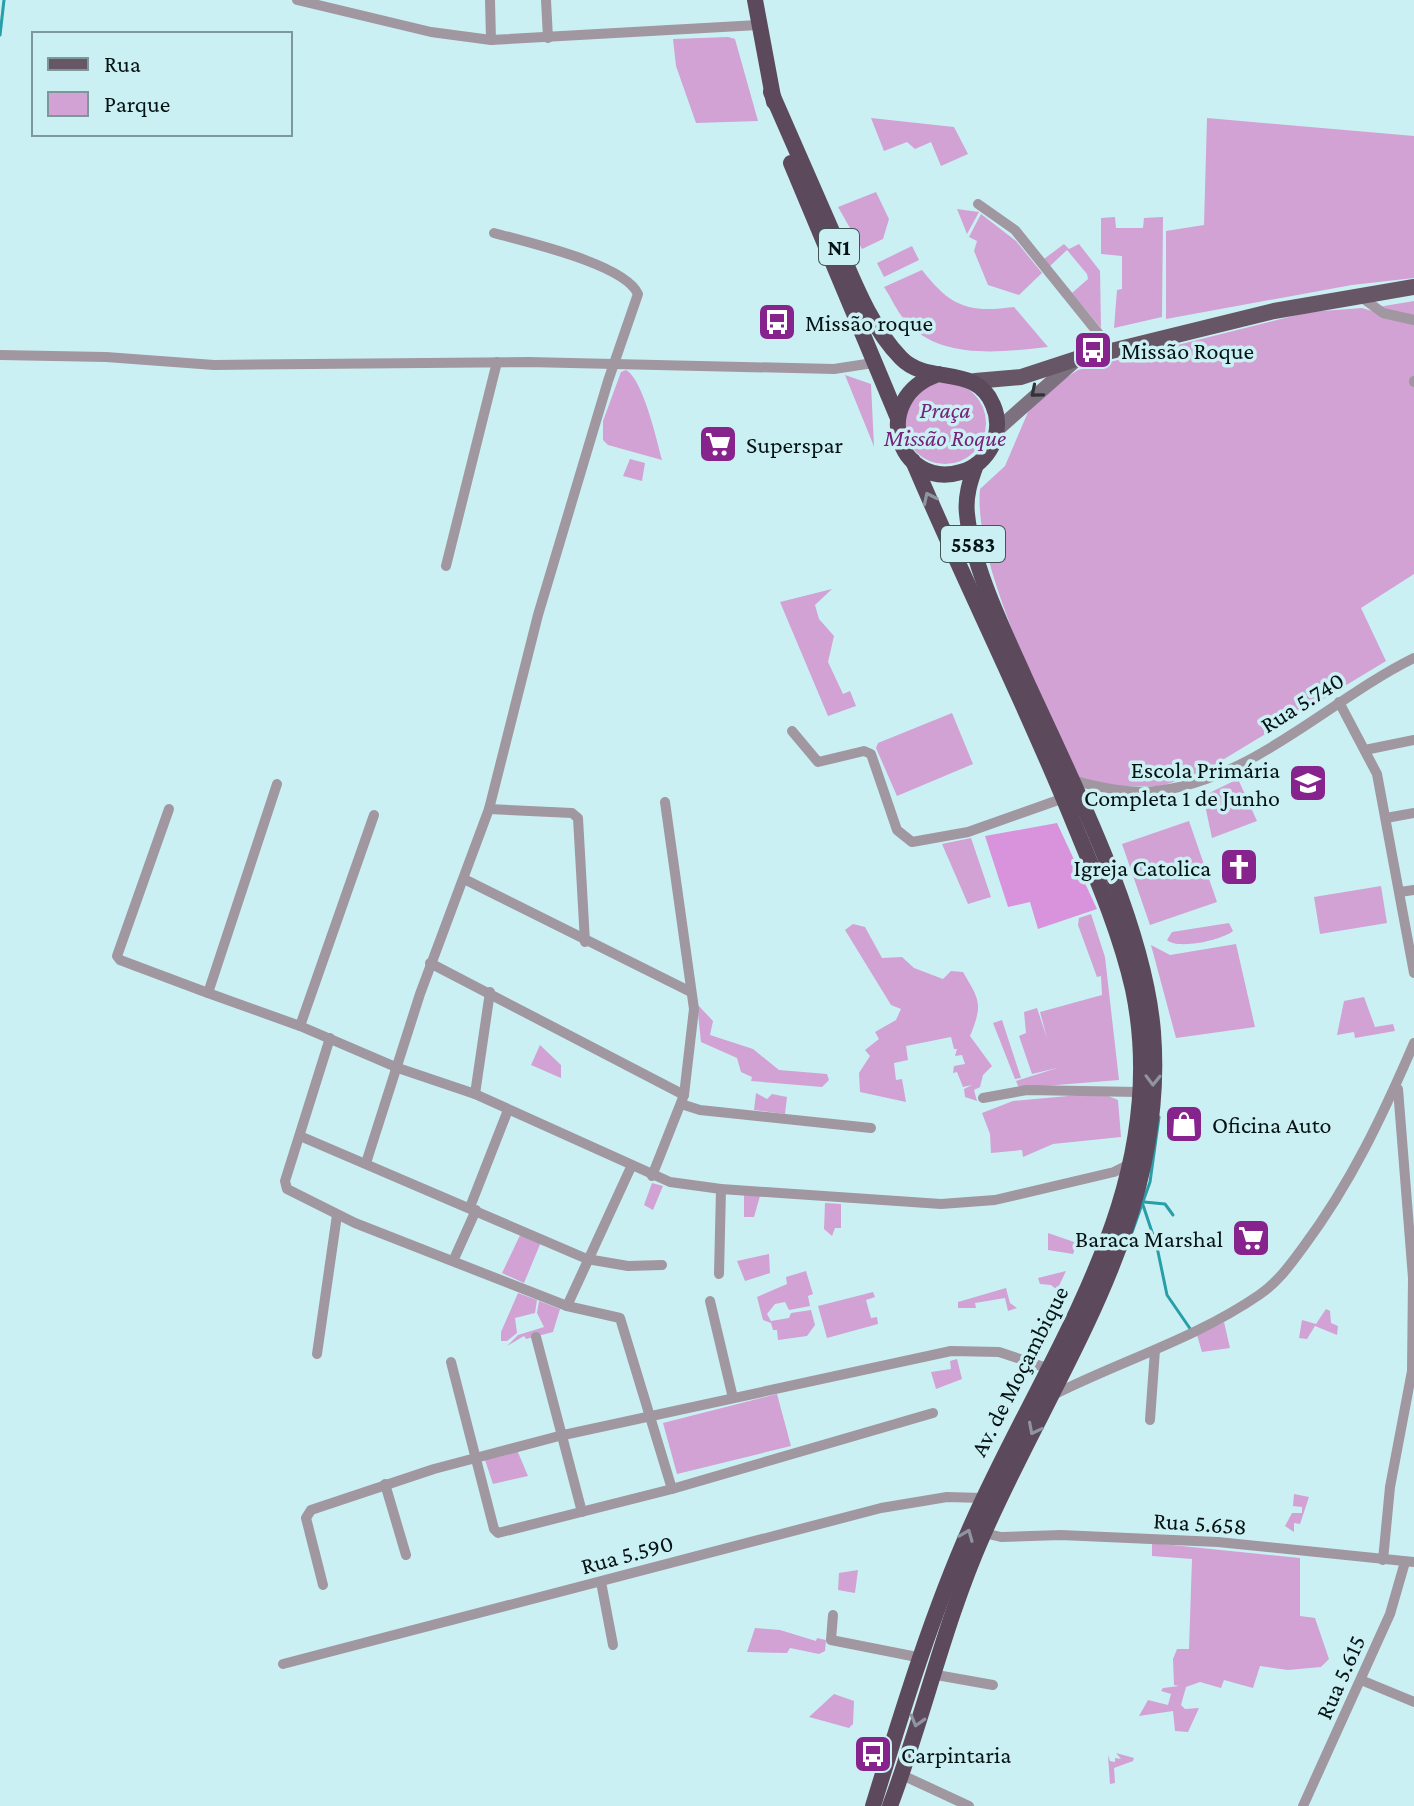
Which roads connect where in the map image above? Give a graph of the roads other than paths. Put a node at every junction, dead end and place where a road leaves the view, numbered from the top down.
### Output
1 (297, 0) edge
2 (490, 0) edge
3 (546, 0) edge
4 (755, 0) edge
5 (758, 25) junction
6 (548, 38) junction
7 (491, 40) junction
8 (771, 92) junction
9 (978, 204) dead end
10 (494, 233) dead end
11 (1414, 287) edge
12 (1361, 297) junction
13 (1414, 320) edge
14 (1111, 349) junction
15 (0, 355) edge
16 (1087, 357) junction
17 (497, 362) junction
18 (873, 363) junction
19 (613, 364) junction
20 (939, 374) junction
21 (975, 381) junction
22 (897, 416) junction
23 (997, 430) junction
24 (913, 461) junction
25 (976, 465) junction
26 (446, 566) dead end
27 (1414, 658) edge
28 (1339, 702) junction
29 (792, 731) dead end
30 (1414, 740) edge
31 (1365, 750) junction
32 (1070, 779) junction
33 (277, 784) dead end
34 (1064, 798) junction
35 (665, 802) dead end
36 (169, 809) dead end
37 (489, 809) junction
38 (1414, 813) edge
39 (374, 815) dead end
40 (1386, 818) junction
41 (464, 879) junction
42 (1414, 890) edge
43 (1400, 892) junction
44 (585, 942) junction
45 (430, 963) junction
46 (1414, 968) edge
47 (490, 992) junction
48 (691, 992) junction
49 (208, 993) junction
50 (300, 1026) junction
51 (330, 1038) junction
52 (1414, 1043) edge
53 (398, 1068) junction
54 (1398, 1086) junction
55 (1138, 1092) junction
56 (475, 1094) junction
57 (983, 1098) dead end
58 (682, 1100) junction
59 (508, 1110) junction
60 (871, 1128) dead end
61 (300, 1136) junction
62 (366, 1163) junction
63 (1132, 1163) junction
64 (631, 1167) junction
65 (652, 1176) junction
66 (721, 1189) junction
67 (473, 1208) junction
68 (337, 1215) junction
69 (454, 1259) junction
70 (587, 1259) junction
71 (662, 1265) dead end
72 (719, 1274) dead end
73 (710, 1301) dead end
74 (567, 1306) junction
75 (536, 1337) dead end
76 (1155, 1350) junction
77 (317, 1354) dead end
78 (451, 1362) dead end
79 (1050, 1369) junction
80 (1051, 1396) junction
81 (733, 1398) junction
82 (933, 1413) dead end
83 (652, 1417) junction
84 (1150, 1420) dead end
85 (559, 1436) junction
86 (474, 1458) junction
87 (385, 1484) junction
88 (672, 1489) junction
89 (983, 1498) junction
90 (582, 1512) junction
91 (984, 1533) junction
92 (406, 1555) dead end
93 (1383, 1560) junction
94 (1410, 1562) edge
95 (601, 1582) junction
96 (323, 1585) dead end
97 (833, 1615) dead end
98 (613, 1645) dead end
99 (922, 1658) junction
100 (283, 1664) dead end
101 (931, 1674) junction
102 (1361, 1680) junction
103 (993, 1685) dead end
104 (1414, 1702) edge
105 (902, 1775) junction
106 (873, 1806) edge
107 (890, 1806) edge
108 (969, 1806) edge
109 (1303, 1806) edge

1 - 7 street
2 - 7 street
3 - 6 street
4 - 5 highway, N1
5 - 6 street
5 - 8 highway, N1
6 - 7 street
8 - 18 highway, N1
8 - 20 highway, N1
9 - 14 street
10 - 19 street
11 - 12 main road
12 - 13 street
12 - 14 main road
14 - 16 main road
15 - 17 street
16 - 21 main road
16 -> 23 main road
17 - 19 street
17 - 26 street
18 - 19 street
18 - 22 highway, N1
19 - 37 street
20 - 21 highway, N1
20 - 22 highway
21 - 23 highway
22 - 24 highway, N1
23 - 25 highway
24 - 25 highway
34 -> 24 highway, Av. de Moçambique / 5583
25 - 32 highway, Av. de Moçambique / 5583
27 - 28 street, Rua 5.740
28 - 31 street
28 - 32 street, Rua 5.740
29 - 34 street
30 - 31 street
31 - 40 street
32 -> 80 highway, Av. de Moçambique
33 - 49 street
34 - 55 highway, Av. de Moçambique / 5583
35 - 48 street
36 - 49 street
37 - 41 street
37 - 44 street
38 - 40 street
39 - 50 street
40 - 43 street
41 - 44 street
41 - 45 street
42 - 43 street
43 - 46 street
44 - 48 street
45 - 47 street
45 - 53 street
47 - 56 street
47 - 58 street
48 - 58 street
49 - 50 street
50 - 51 street
51 - 53 street
51 - 61 street
52 - 54 street
53 - 56 street
53 - 62 street
54 - 76 street
54 - 93 street
55 - 57 street
55 - 63 highway, Av. de Moçambique / 5583
56 - 59 street
58 - 60 street
58 - 65 street
59 - 64 street
59 - 67 street
61 - 62 street
61 - 68 street
62 - 67 street
63 - 66 street
63 - 79 highway, Av. de Moçambique / 5583
64 - 65 street
64 - 70 street
65 - 66 street
66 - 72 street
67 - 69 street
67 - 70 street
68 - 69 street
68 - 77 street
69 - 74 street
70 - 71 street
70 - 74 street
73 - 81 street
74 - 83 street
75 - 85 street
76 - 80 street
76 - 84 street
78 - 86 street
79 - 81 street
79 - 89 highway, Av. de Moçambique / 5583
80 -> 91 highway, Av. de Moçambique
81 - 83 street
82 - 88 street
83 - 85 street
83 - 88 street
85 - 86 street
85 - 90 street
86 - 87 street
86 - 90 street
87 - 92 street
87 - 96 street
88 - 90 street
89 - 95 street, Rua 5.590
99 -> 89 highway, Av. de Moçambique / 5583
91 - 93 street, Rua 5.658
91 - 101 highway, Av. de Moçambique
93 - 94 street, Rua 5.658
94 - 102 street, Rua 5.615
95 - 98 street
95 - 100 street, Rua 5.590
97 - 99 street
99 - 106 highway, Av. de Moçambique / 5583
101 - 103 street
101 -> 105 highway, Av. de Moçambique
102 - 104 street
102 - 109 street, Rua 5.615
105 - 107 highway, Av. de Moçambique
105 - 108 street

